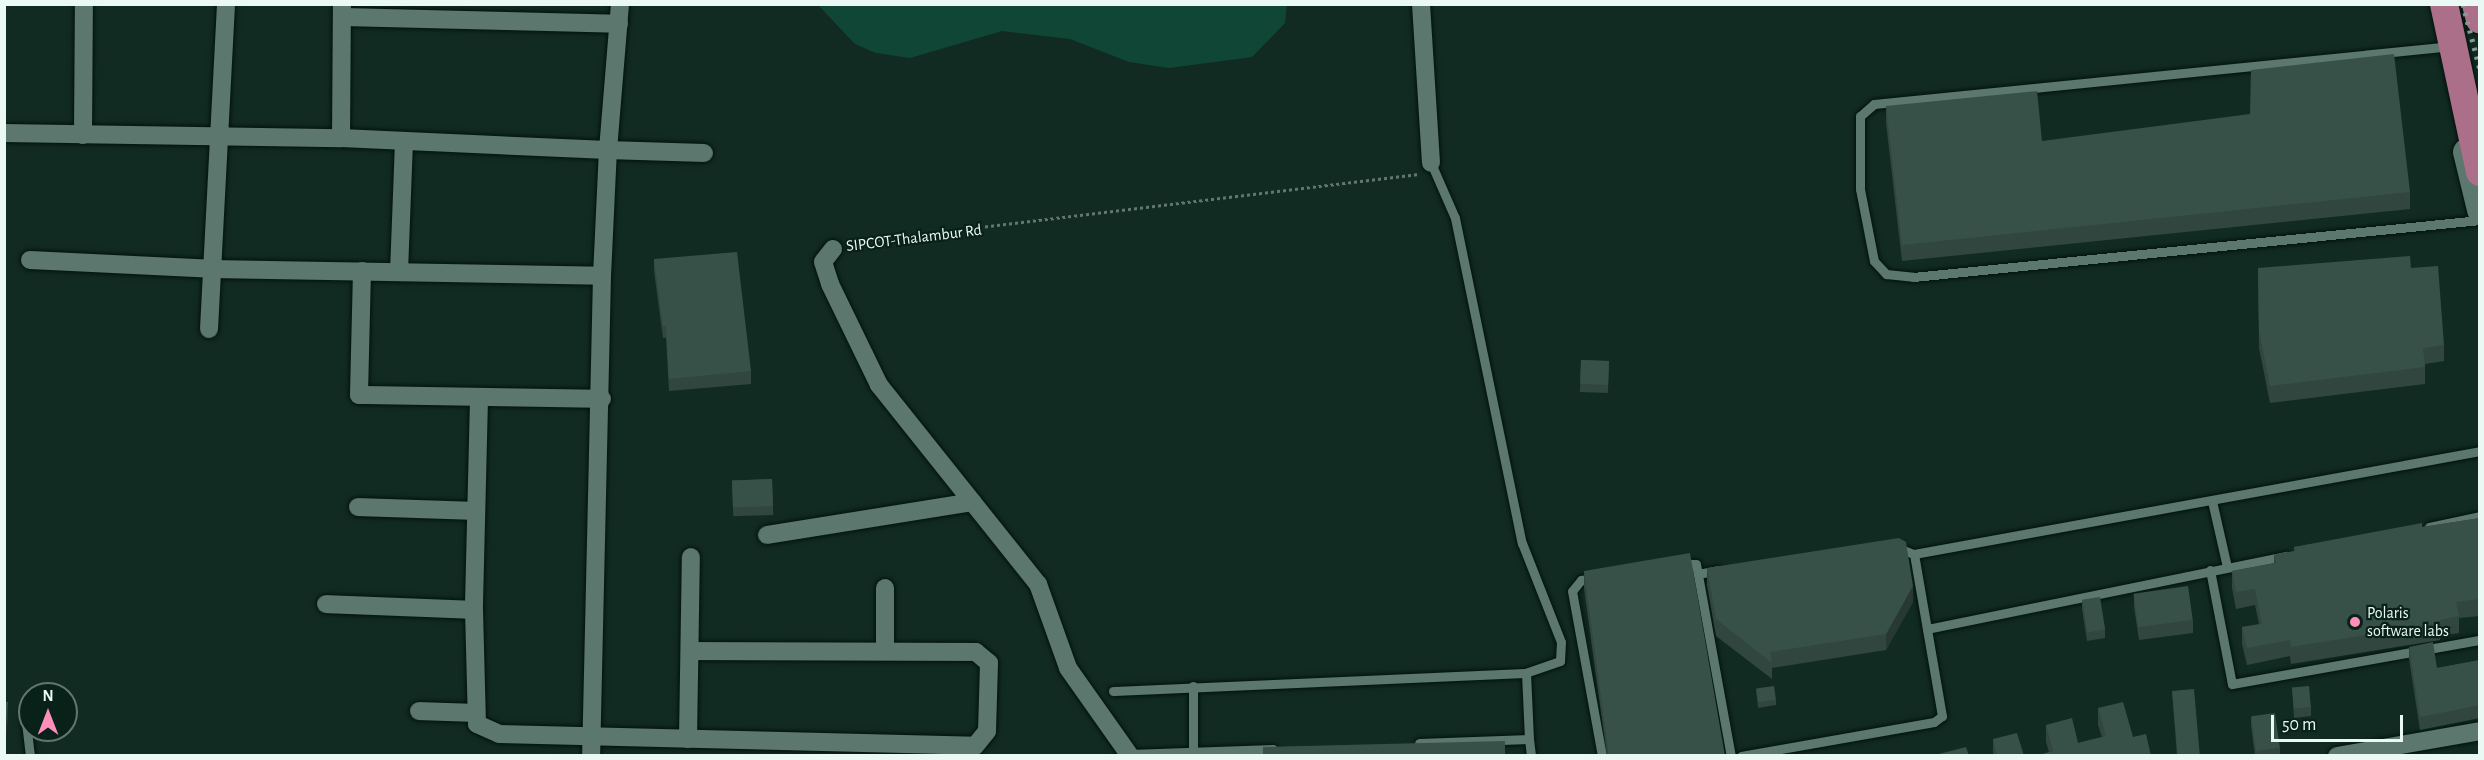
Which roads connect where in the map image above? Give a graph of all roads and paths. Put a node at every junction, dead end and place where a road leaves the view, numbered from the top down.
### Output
1 (84, 4) edge
2 (226, 4) edge
3 (620, 4) edge
4 (1421, 4) edge
5 (2432, 4) edge
6 (2444, 4) edge
7 (2476, 4) edge
8 (342, 11) edge
9 (490, 13) edge
10 (2480, 20) edge
11 (619, 24) junction
12 (2442, 47) junction
13 (4, 133) edge
14 (83, 135) junction
15 (220, 138) junction
16 (341, 138) junction
17 (404, 141) junction
18 (608, 150) junction
19 (704, 153) dead end
20 (1431, 163) junction
21 (2480, 172) edge
22 (2480, 210) edge
23 (2480, 220) edge
24 (832, 249) joint
25 (30, 260) dead end
26 (211, 269) junction
27 (362, 271) junction
28 (399, 272) junction
29 (602, 276) junction
30 (209, 329) dead end
31 (479, 399) junction
32 (602, 399) junction
33 (2480, 451) edge
34 (2212, 501) junction
35 (972, 502) junction
36 (358, 507) dead end
37 (476, 511) junction
38 (2480, 516) edge
39 (2413, 530) edge
40 (767, 535) dead end
41 (1888, 548) edge
42 (2297, 553) edge
43 (1914, 554) junction
44 (691, 557) dead end
45 (1663, 566) edge
46 (2227, 567) junction
47 (1732, 568) edge
48 (2210, 570) junction
49 (1698, 574) junction
50 (1605, 576) edge
51 (885, 588) dead end
52 (326, 604) dead end
53 (474, 610) junction
54 (1927, 629) junction
55 (2480, 640) edge
56 (885, 650) junction
57 (690, 651) junction
58 (1526, 673) junction
59 (1193, 686) junction
60 (1113, 691) dead end
61 (419, 711) dead end
62 (475, 713) junction
63 (2480, 731) edge
64 (592, 737) junction
65 (688, 739) junction
66 (1529, 739) junction
67 (1413, 744) edge
68 (720, 747) edge
69 (1285, 748) edge
70 (1193, 752) junction
71 (1250, 753) edge
72 (1129, 755) edge
73 (591, 756) edge
74 (1530, 756) edge
75 (1602, 756) edge
76 (1731, 756) edge
77 (1741, 756) edge
78 (2337, 756) edge

1 - 14 street
2 - 15 street
3 - 11 street
4 - 20 street
5 - 12 street
6 - 21 main road
7 - 10 main road
8 - 9 street
8 - 16 street
9 - 11 street
11 - 18 street
12 - 22 street
12 - 23 lane
13 - 14 street
14 - 15 street
15 - 16 street
15 - 26 street
16 - 17 street
17 - 18 street
17 - 28 street
18 - 19 street
18 - 29 street
20 - 24 path, SIPCOT-Thalambur Rd
20 - 58 lane
24 - 35 street, SIPCOT-Thalambur Rd
25 - 26 street
26 - 27 street
26 - 30 street
27 - 28 street
27 - 31 street
28 - 29 street
29 - 32 street
31 - 32 street
31 - 37 street
32 - 64 street
33 - 34 lane
34 - 43 lane
34 - 46 lane
35 - 40 street
35 - 72 street, SIPCOT-Thalambur Rd
36 - 37 street
37 - 53 street
38 - 39 lane
41 - 43 lane
42 - 46 lane
43 - 54 lane
44 - 57 street
45 - 49 lane
46 - 48 lane
47 - 49 lane
48 - 54 lane
48 - 55 lane
49 - 76 lane
50 - 75 lane
51 - 56 street
52 - 53 street
53 - 62 street
54 - 77 lane
56 - 57 street
56 - 68 street
57 - 65 street
58 - 59 lane
58 - 66 lane
59 - 60 lane
59 - 70 lane
61 - 62 street
62 - 64 street
63 - 78 street
64 - 65 street
64 - 73 street
65 - 68 street
66 - 67 lane
66 - 74 lane
69 - 71 lane
70 - 71 lane
70 - 72 lane

